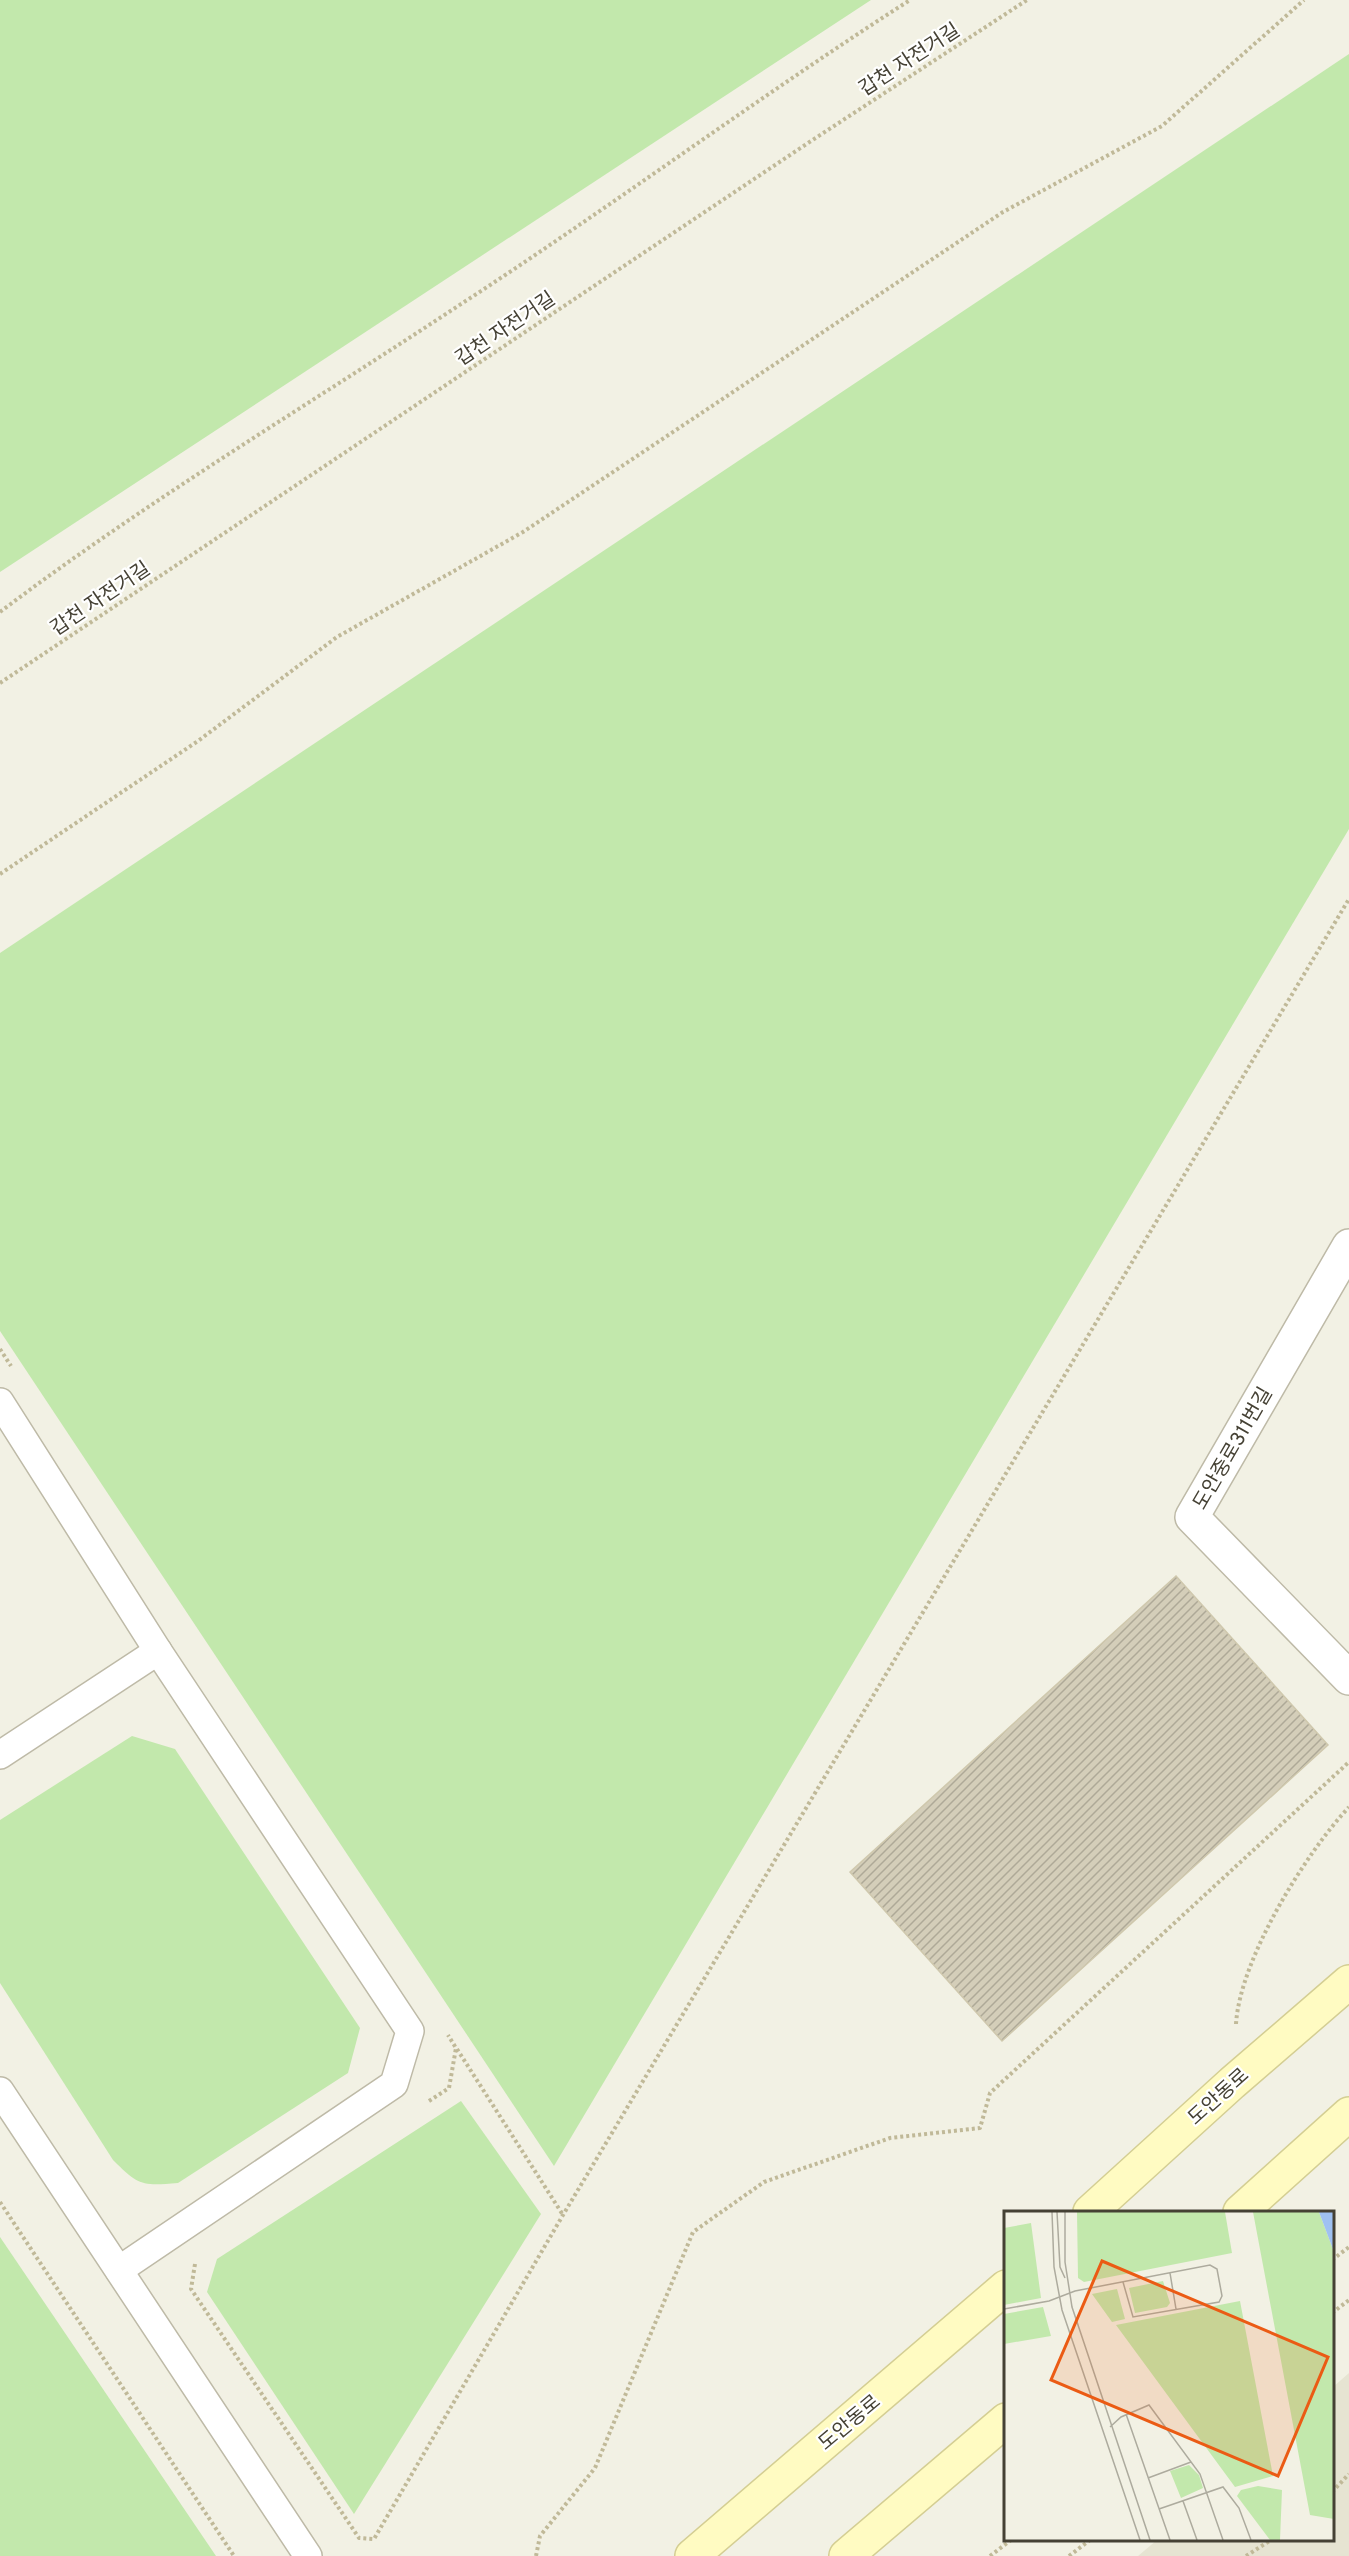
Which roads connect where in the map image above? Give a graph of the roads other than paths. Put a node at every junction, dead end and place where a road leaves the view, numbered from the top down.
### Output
1 (1349, 1246) edge
2 (0, 1402) edge
3 (158, 1651) junction
4 (1349, 1678) edge
5 (0, 1755) edge
6 (1349, 1982) edge
7 (0, 2091) edge
8 (1349, 2114) edge
9 (1091, 2211) edge
10 (1241, 2211) edge
11 (119, 2270) junction
12 (1004, 2288) edge
13 (1004, 2421) edge
14 (309, 2556) edge
15 (692, 2556) edge
16 (846, 2556) edge

1 - 4 street, 도안중로311번길
2 - 3 lane
3 - 5 lane
3 - 11 lane
6 - 9 main road, 도안동로
7 - 11 lane
8 - 10 main road
11 - 14 lane
12 - 15 main road, 도안동로
13 - 16 main road

